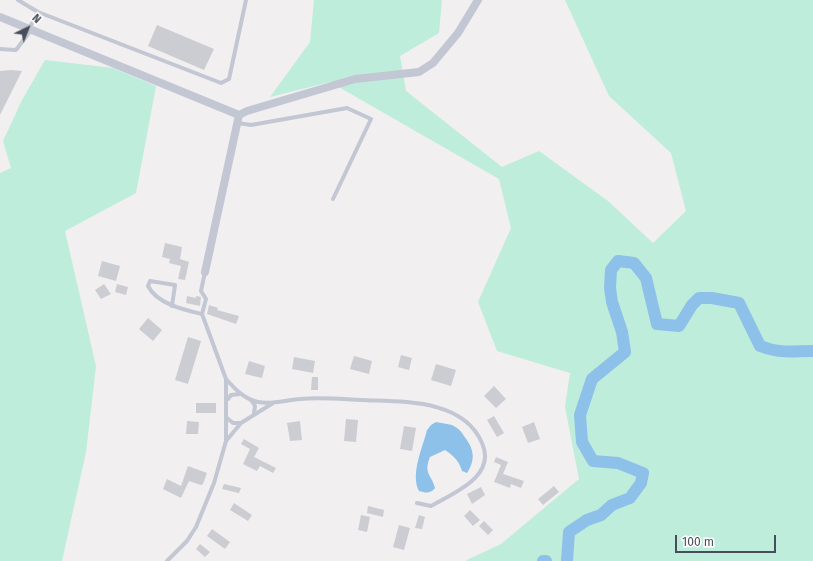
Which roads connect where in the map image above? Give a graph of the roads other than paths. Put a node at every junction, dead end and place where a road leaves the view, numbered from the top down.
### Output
1 (18, 0) edge
2 (246, 0) edge
3 (478, 0) edge
4 (38, 12) junction
5 (0, 17) edge
6 (30, 30) junction
7 (0, 49) edge
8 (238, 119) junction
9 (333, 199) dead end
10 (205, 272) joint
11 (172, 306) junction
12 (202, 314) junction
13 (226, 379) junction
14 (241, 394) junction
15 (227, 400) junction
16 (251, 400) junction
17 (273, 403) junction
18 (252, 415) junction
19 (227, 418) junction
20 (242, 423) junction
21 (226, 441) junction
22 (417, 503) dead end
23 (167, 561) edge

1 - 4 lane
2 - 4 lane
3 - 8 street
4 - 6 lane
5 - 6 street
6 - 7 lane
6 - 8 street
8 - 9 lane
8 - 10 street
10 - 12 lane
11 - 11 lane
11 - 12 lane
12 - 13 lane
13 - 14 lane
13 - 15 lane
14 - 15 lane
14 - 16 lane
15 - 19 lane
16 - 17 lane
16 - 18 lane
17 - 18 lane
17 - 22 lane
18 - 20 lane
19 - 20 lane
19 - 21 lane
20 - 21 lane
21 - 23 lane

